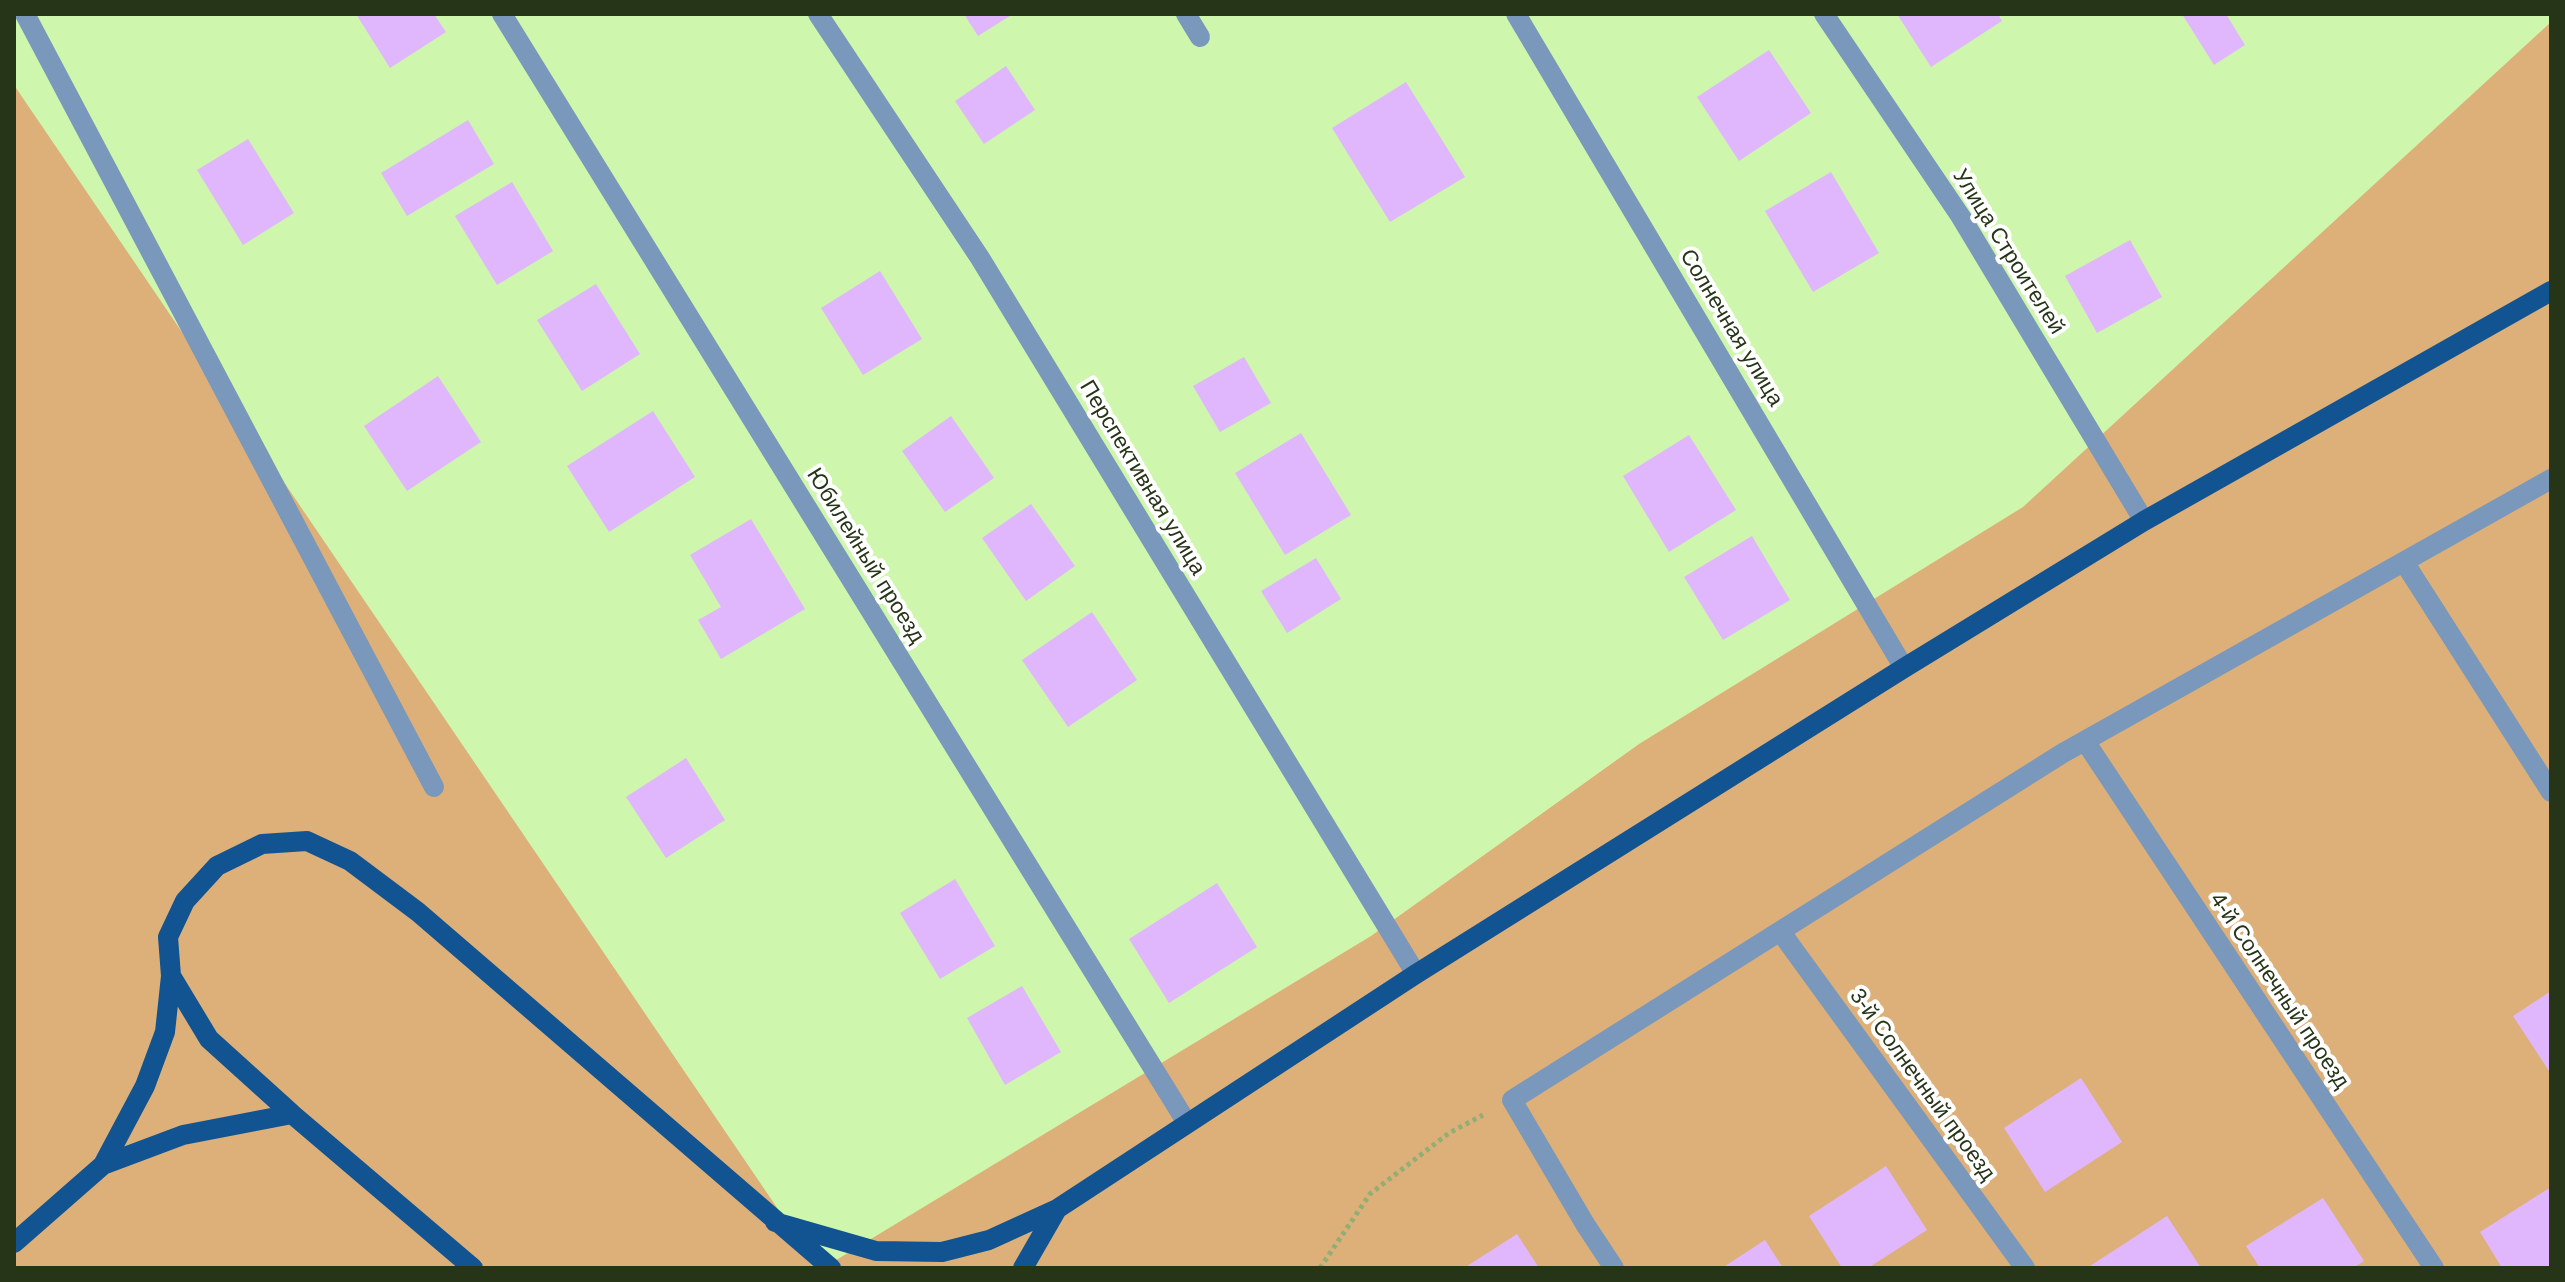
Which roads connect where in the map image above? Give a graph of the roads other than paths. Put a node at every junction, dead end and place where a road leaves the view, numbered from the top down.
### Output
1 (25, 14) edge
2 (502, 14) edge
3 (818, 14) edge
4 (1186, 14) edge
5 (1516, 14) edge
6 (1824, 14) edge
7 (1200, 37) dead end
8 (2551, 291) edge
9 (2551, 479) edge
10 (2144, 521) junction
11 (2404, 562) junction
12 (1904, 668) junction
13 (2085, 741) junction
14 (434, 787) dead end
15 (2551, 792) edge
16 (1780, 931) junction
17 (1416, 974) junction
18 (171, 976) junction
19 (292, 1114) junction
20 (1187, 1123) junction
21 (103, 1165) junction
22 (1057, 1209) junction
23 (775, 1222) junction
24 (14, 1243) edge
25 (473, 1268) edge
26 (831, 1268) edge
27 (1023, 1268) edge
28 (1614, 1268) edge
29 (2025, 1268) edge
30 (2434, 1268) edge

1 - 14 lane
2 - 20 lane, Юбилейный проезд
3 - 17 lane, Перспективная улица
4 - 7 lane
5 - 12 lane, Солнечная улица
6 - 10 lane, Улица Строителей
8 - 10 main road
9 - 11 lane
10 - 12 main road
11 - 13 lane
11 - 15 lane
12 - 17 main road
13 - 16 lane
13 - 30 lane, 4-й Солнечный проезд
16 - 28 lane
16 - 29 lane, 3-й Солнечный проезд
17 - 20 main road
18 - 19 main road
18 - 21 main road
18 - 23 main road
19 - 21 main road
19 - 25 main road
20 - 22 main road
21 - 24 main road
22 - 23 main road
22 - 27 main road
23 - 26 main road

